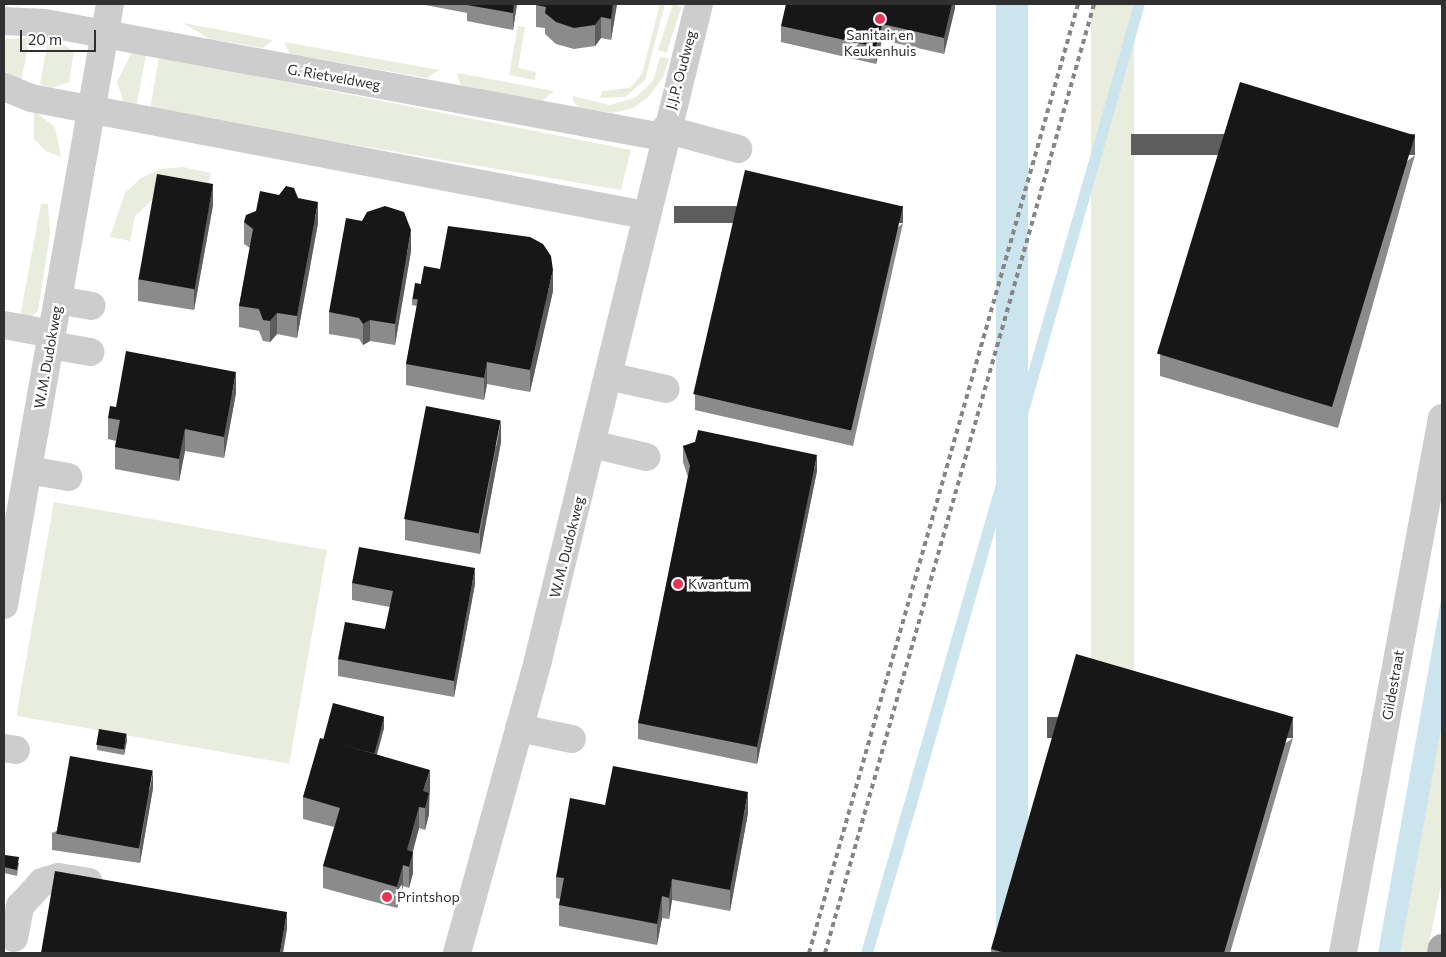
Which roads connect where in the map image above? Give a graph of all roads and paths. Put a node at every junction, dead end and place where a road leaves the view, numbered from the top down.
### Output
1 (110, 4) edge
2 (699, 4) edge
3 (4, 21) edge
4 (104, 34) junction
5 (4, 87) edge
6 (92, 109) junction
7 (664, 133) junction
8 (738, 149) dead end
9 (645, 216) junction
10 (58, 300) junction
11 (92, 306) dead end
12 (4, 325) edge
13 (51, 340) junction
14 (90, 352) dead end
15 (608, 376) junction
16 (666, 389) dead end
17 (1442, 418) edge
18 (592, 444) junction
19 (646, 457) dead end
20 (28, 470) junction
21 (68, 477) dead end
22 (7, 565) edge
23 (4, 605) edge
24 (520, 728) junction
25 (572, 740) dead end
26 (114, 886) edge
27 (14, 938) dead end
28 (1442, 948) edge
29 (458, 953) edge
30 (1343, 953) edge
31 (1441, 953) edge

1 - 4 street, W.M. Dudokweg
2 - 7 street, J.J.P. Oudweg
3 - 4 street, G. Rietveldweg
4 - 6 street, W.M. Dudokweg
4 - 7 street, G. Rietveldweg
5 - 6 street
6 - 9 street
6 - 10 street, W.M. Dudokweg
7 - 8 street, G. Rietveldweg
7 - 9 street, W.M. Dudokweg
9 - 15 street, W.M. Dudokweg
10 - 11 street
10 - 13 street, W.M. Dudokweg
12 - 13 street
13 - 14 street
13 - 20 street, W.M. Dudokweg
15 - 16 street
15 - 18 street, W.M. Dudokweg
17 - 30 street, Gildestraat
18 - 19 street
18 - 24 street, W.M. Dudokweg
20 - 21 street
20 - 22 street, W.M. Dudokweg
22 - 23 street, W.M. Dudokweg
24 - 25 street
24 - 29 street, W.M. Dudokweg
26 - 27 street
28 - 31 main road

